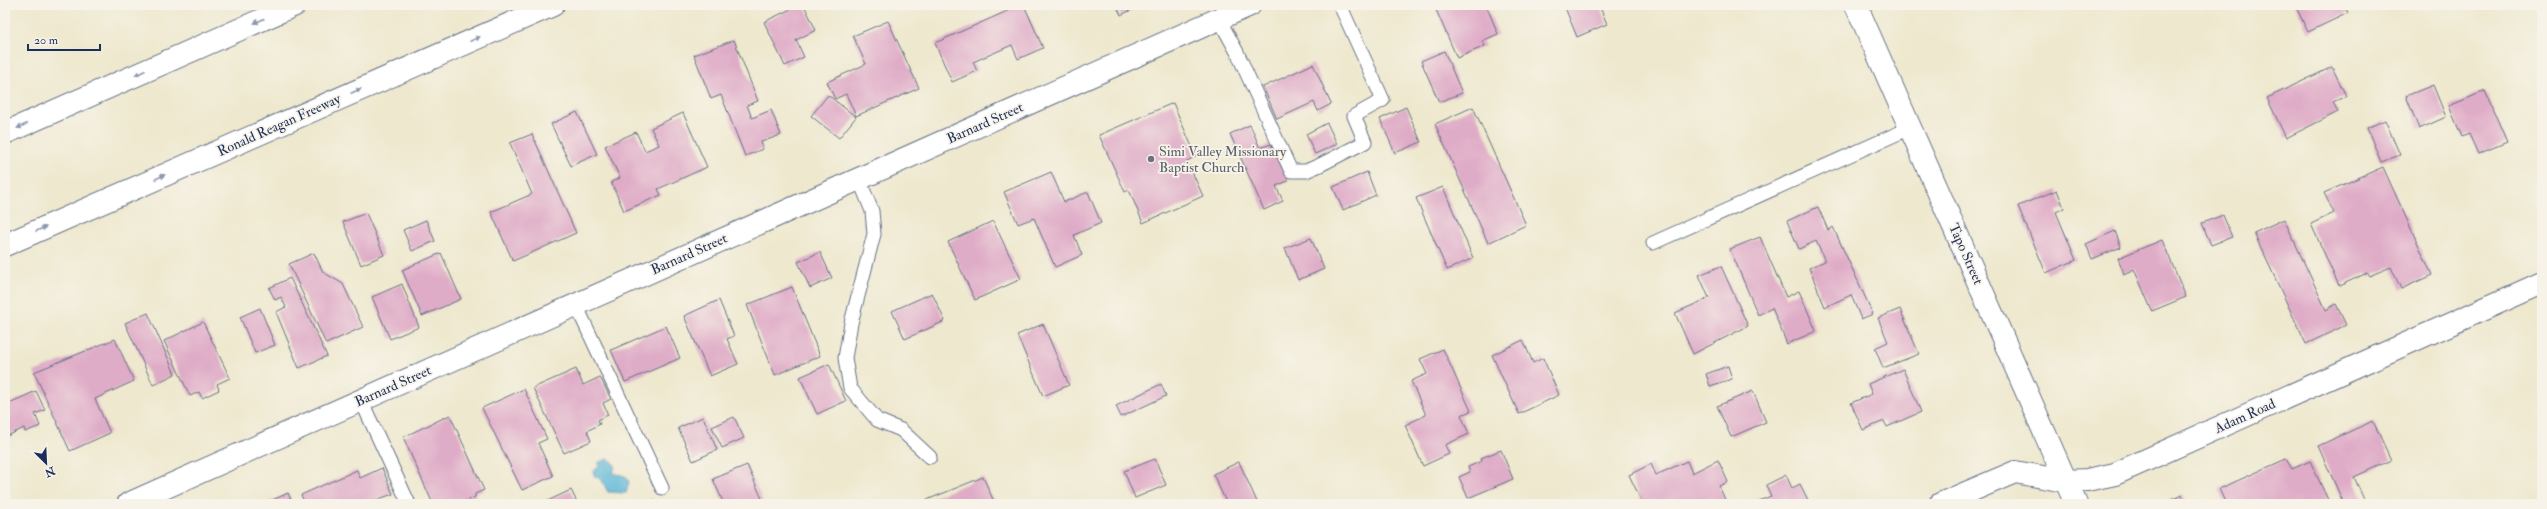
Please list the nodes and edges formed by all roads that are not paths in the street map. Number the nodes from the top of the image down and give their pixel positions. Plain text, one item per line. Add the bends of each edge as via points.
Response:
1 (295, 5) edge
2 (553, 5) edge
3 (1250, 5) edge
4 (1340, 5) edge
5 (1856, 5) edge
6 (1219, 19) junction
7 (1910, 128) junction
8 (5, 133) edge
9 (859, 179) junction
10 (1653, 243) dead end
11 (5, 245) edge
12 (2542, 283) edge
13 (576, 305) junction
14 (361, 400) junction
15 (930, 457) dead end
16 (2065, 481) junction
17 (662, 488) dead end
18 (128, 504) edge
19 (408, 504) edge
20 (1940, 504) edge
21 (2076, 504) edge

1 -> 8 main road
11 -> 2 main road, Ronald Reagan Freeway
3 - 6 main road, Barnard Street
4 - 6 lane via 1383,100 1354,116 1365,142 1306,171 1291,171 1237,52
5 - 7 main road, Tapo Street
6 - 9 main road, Barnard Street
7 - 10 lane
7 - 16 main road, Tapo Street
9 - 13 main road, Barnard Street
9 - 15 lane via 872,212 874,234 851,323 845,358 850,388 877,420 901,430
12 - 16 main road, Adam Road via 2115,474 2087,480
13 - 14 main road, Barnard Street
13 - 17 lane
14 - 18 main road, Barnard Street
14 - 19 lane
16 - 20 main road, Adam Road via 2015,472
16 - 21 main road, Tapo Street

